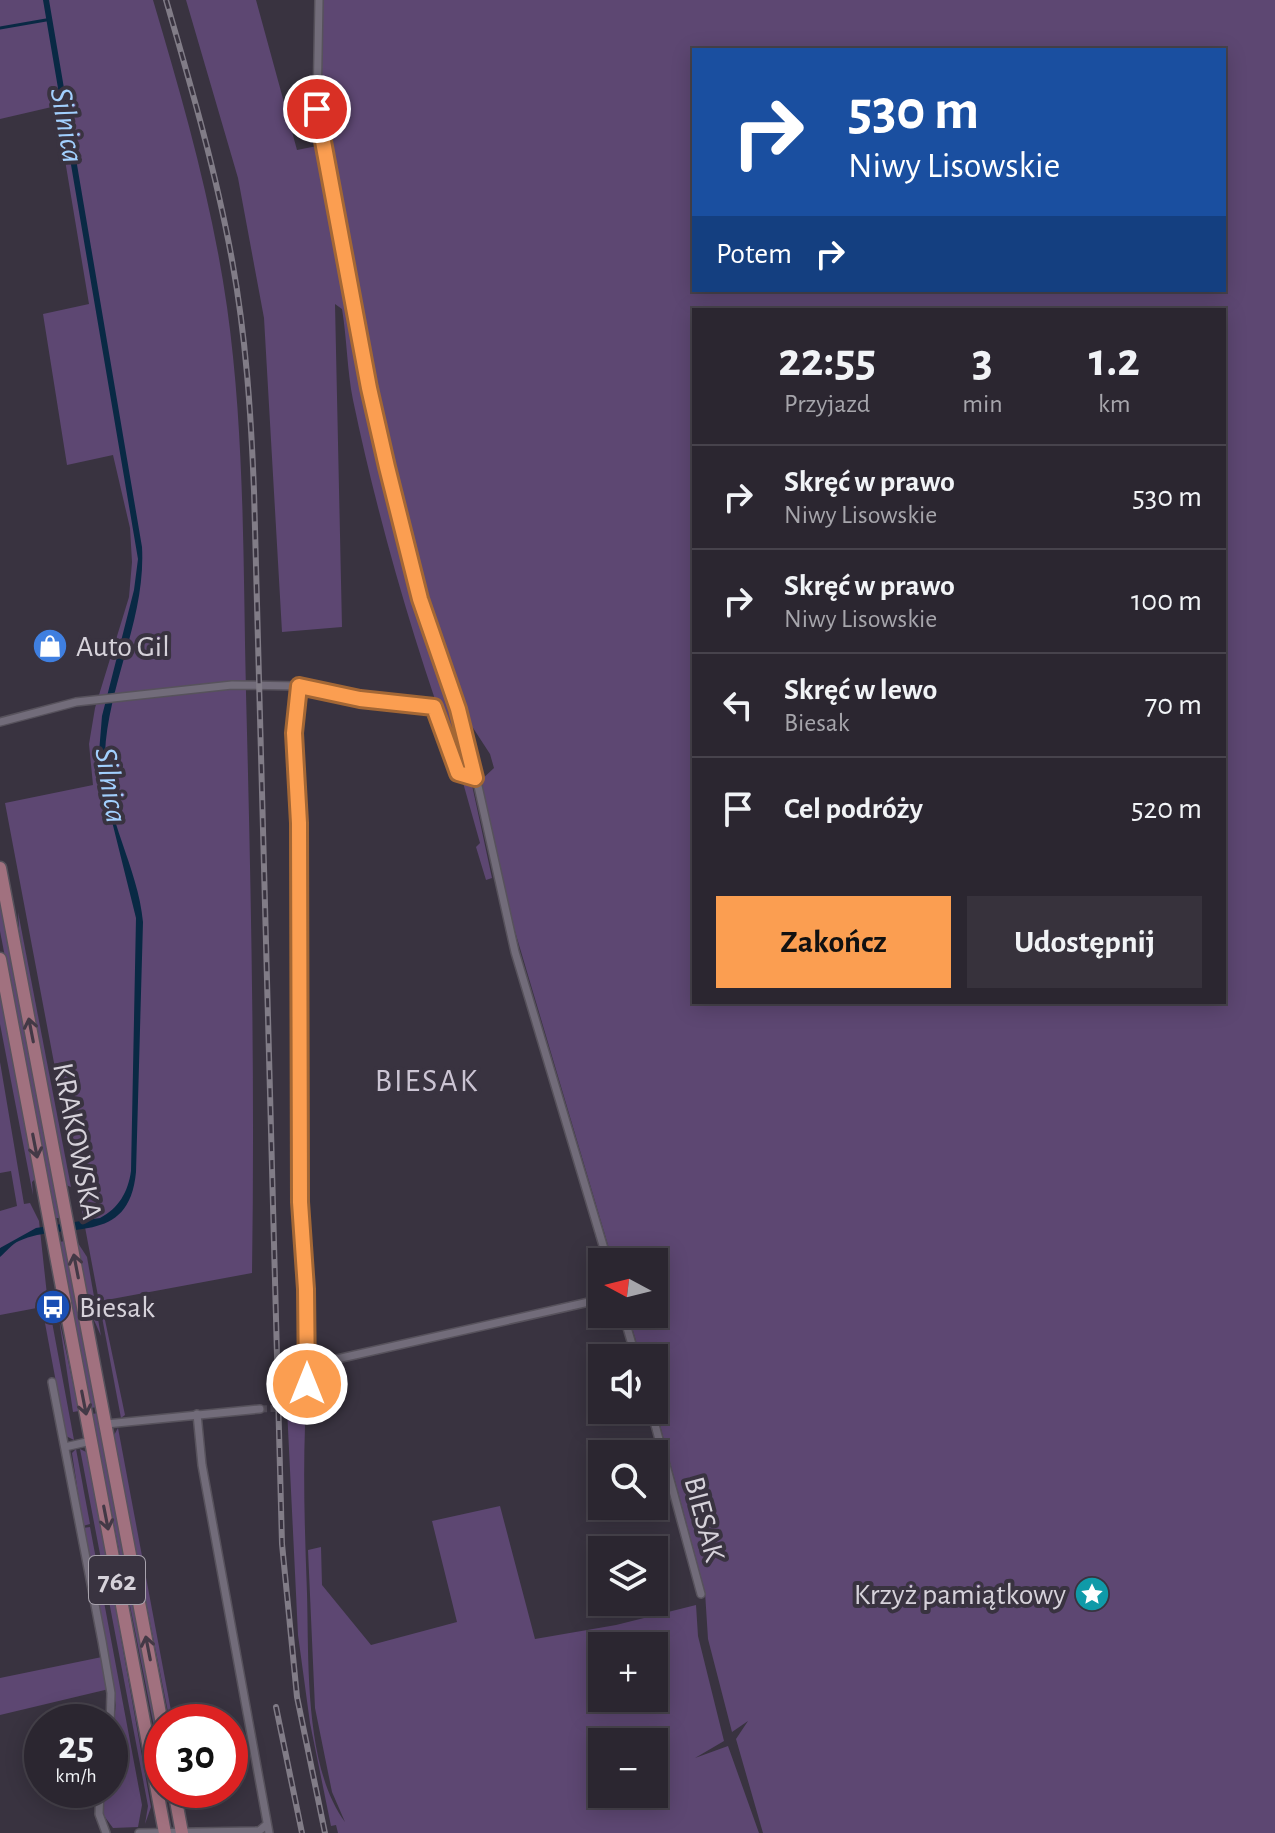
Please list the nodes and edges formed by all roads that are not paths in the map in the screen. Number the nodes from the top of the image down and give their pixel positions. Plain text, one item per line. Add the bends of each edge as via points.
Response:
1 (319, 0) edge
2 (299, 686) junction
3 (0, 722) edge
4 (475, 778) junction
5 (0, 868) edge
6 (0, 959) edge
7 (604, 1248) edge
8 (588, 1302) edge
9 (306, 1366) junction
10 (52, 1382) dead end
11 (287, 1408) dead end
12 (260, 1409) tunnel mouth
13 (197, 1414) junction
14 (106, 1424) junction
15 (655, 1424) edge
16 (91, 1441) junction
17 (65, 1447) junction
18 (701, 1594) dead end
19 (111, 1704) edge
20 (158, 1704) edge
21 (99, 1808) edge
22 (177, 1808) edge
23 (267, 1829) edge
24 (165, 1832) edge
25 (182, 1832) edge
26 (106, 1833) edge
27 (139, 1833) edge

1 - 4 street via 317,109 369,388 420,599 458,709
2 - 3 street via 232,685 116,696
2 - 4 street via 434,707 458,773
2 - 9 street via 294,733
4 - 7 street via 523,981
14 -> 5 main road, KRAKOWSKA / 762
6 -> 16 main road, KRAKOWSKA / 762
8 - 9 street
9 - 11 street via 305,1401
10 - 17 street
12 - 13 street
13 - 14 street
13 - 23 street
20 -> 14 main road, KRAKOWSKA / 762
15 - 18 street, BIESAK
16 - 17 street
16 -> 24 main road, KRAKOWSKA / 762
17 - 19 street
21 - 26 street
22 - 25 main road
23 - 25 street
24 - 25 street
24 - 27 street

